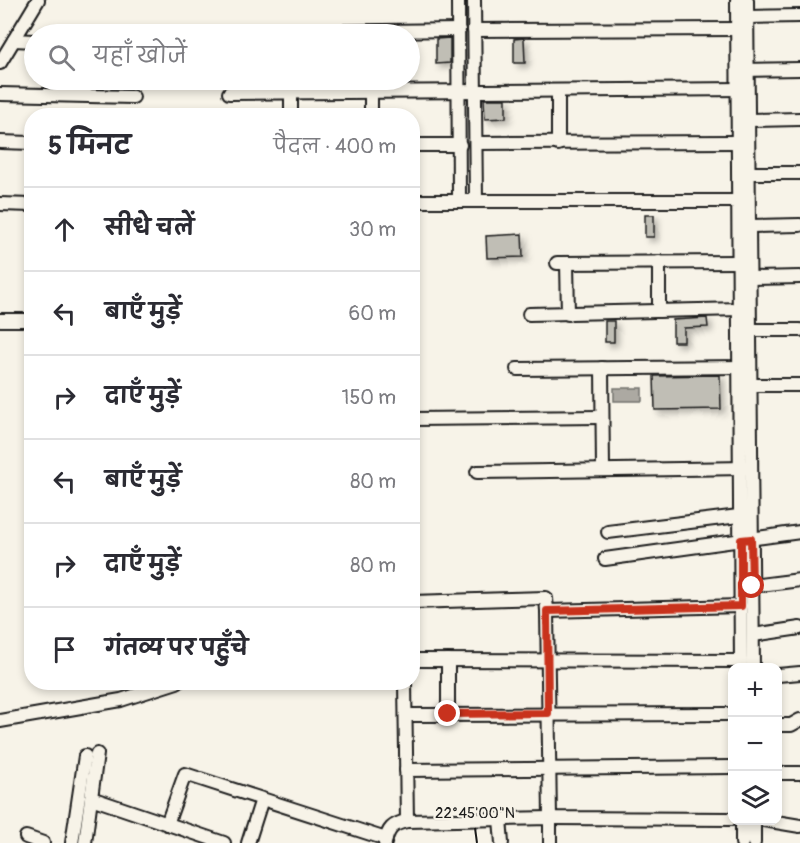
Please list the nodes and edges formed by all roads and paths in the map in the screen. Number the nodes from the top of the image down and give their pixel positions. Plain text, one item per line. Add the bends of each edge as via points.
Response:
1 (38, 0) edge
2 (458, 0) edge
3 (474, 0) edge
4 (737, 0) edge
5 (747, 0) edge
6 (800, 16) edge
7 (748, 17) junction
8 (738, 29) junction
9 (459, 30) junction
10 (474, 30) junction
11 (420, 31) edge
12 (14, 40) junction
13 (24, 40) edge
14 (0, 63) edge
15 (800, 69) edge
16 (743, 70) junction
17 (743, 89) junction
18 (459, 91) junction
19 (474, 91) junction
20 (558, 91) junction
21 (371, 92) junction
22 (229, 93) dead end
23 (291, 93) junction
24 (0, 94) edge
25 (133, 97) dead end
26 (291, 108) edge
27 (371, 108) edge
28 (800, 119) edge
29 (749, 120) junction
30 (0, 142) edge
31 (739, 142) junction
32 (24, 143) edge
33 (476, 143) junction
34 (558, 144) junction
35 (420, 145) edge
36 (460, 145) junction
37 (749, 173) junction
38 (800, 173) edge
39 (459, 200) junction
40 (420, 201) edge
41 (476, 201) junction
42 (745, 201) junction
43 (0, 204) edge
44 (24, 205) edge
45 (800, 225) edge
46 (750, 226) junction
47 (659, 262) junction
48 (740, 262) junction
49 (800, 277) edge
50 (751, 278) junction
51 (741, 309) junction
52 (659, 311) junction
53 (529, 314) dead end
54 (568, 314) junction
55 (0, 320) edge
56 (24, 320) edge
57 (751, 330) junction
58 (800, 330) edge
59 (746, 367) junction
60 (602, 368) junction
61 (517, 369) dead end
62 (800, 385) edge
63 (750, 386) junction
64 (602, 417) junction
65 (420, 419) edge
66 (746, 468) junction
67 (603, 469) junction
68 (477, 472) dead end
69 (745, 515) junction
70 (608, 532) dead end
71 (800, 532) edge
72 (746, 540) junction
73 (605, 559) dead end
74 (800, 580) edge
75 (752, 586) junction
76 (420, 602) edge
77 (741, 606) junction
78 (547, 611) junction
79 (800, 628) edge
80 (753, 635) junction
81 (420, 660) edge
82 (448, 660) junction
83 (548, 660) junction
84 (741, 663) edge
85 (753, 663) edge
86 (728, 664) edge
87 (800, 673) edge
88 (782, 675) edge
89 (152, 690) edge
90 (405, 690) edge
91 (548, 713) junction
92 (448, 714) junction
93 (728, 714) edge
94 (406, 715) junction
95 (800, 720) edge
96 (0, 721) edge
97 (782, 725) edge
98 (728, 766) edge
99 (549, 767) junction
100 (406, 770) junction
101 (782, 773) edge
102 (800, 773) edge
103 (91, 798) junction
104 (262, 799) junction
105 (550, 818) junction
106 (500, 819) junction
107 (728, 819) edge
108 (407, 820) junction
109 (782, 823) edge
110 (167, 824) junction
111 (742, 825) edge
112 (754, 825) edge
113 (800, 826) edge
114 (26, 837) dead end
115 (385, 841) edge
116 (43, 843) edge
117 (72, 843) edge
118 (85, 843) edge
119 (224, 843) edge
120 (248, 843) edge
121 (502, 843) edge
122 (550, 843) edge
123 (742, 843) edge
124 (754, 843) edge

1 - 12 street
2 - 9 street
3 - 10 street
4 - 8 street
5 - 7 street
6 - 7 street
7 - 16 street
8 - 10 street
8 - 16 street
9 - 11 street
9 - 18 street
10 - 19 street
12 - 13 street
12 - 14 street
15 - 16 street
16 - 17 street
17 - 20 street
17 - 29 street
17 - 31 street
18 - 19 street
18 - 21 street
18 - 36 street
19 - 20 street
19 - 33 street
20 - 34 street
21 - 23 street
21 - 27 street
22 - 23 street
23 - 26 street
24 - 25 street
28 - 29 street
29 - 37 street
30 - 32 street
31 - 34 street
31 - 42 street
33 - 34 street
33 - 41 street
35 - 36 street
36 - 39 street
37 - 38 street
37 - 42 street
39 - 40 street
39 - 41 street
41 - 42 street
42 - 46 street
42 - 48 street
43 - 44 street
45 - 46 street
46 - 50 street
47 - 48 street
47 - 52 street
47 - 54 street via 562,263
48 - 51 street
49 - 50 street
50 - 57 street
51 - 52 street
51 - 59 street
52 - 54 street
53 - 54 street
55 - 56 street
57 - 58 street
57 - 59 street
59 - 60 street
59 - 63 street
59 - 66 street
60 - 61 street
60 - 64 street
62 - 63 street
63 - 66 street
64 - 65 street
64 - 67 street
66 - 67 street
66 - 69 street
67 - 68 street
69 - 70 street
69 - 72 street
71 - 72 street
72 - 73 street
72 - 75 street
72 - 77 street
74 - 75 street
75 - 80 street
76 - 78 street via 546,598
77 - 78 street
77 - 84 street
78 - 83 street
79 - 80 street
80 - 85 street
81 - 82 street
82 - 83 street
82 - 92 street
83 - 86 street
83 - 91 street
87 - 88 street
89 - 96 street via 121,700
90 - 94 street
91 - 92 street
91 - 93 street
91 - 99 street
92 - 94 street
94 - 100 street
95 - 97 street
98 - 99 street
99 - 100 street
99 - 105 street
100 - 108 street
101 - 102 street
103 - 110 street
103 - 117 street via 91,755
103 - 118 street
104 - 110 street via 185,774
104 - 115 street
104 - 120 street
105 - 106 street
105 - 107 street
105 - 122 street
106 - 108 street
106 - 121 street
108 - 115 street via 388,830
109 - 113 street
110 - 119 street
111 - 123 street
112 - 124 street
114 - 116 street

